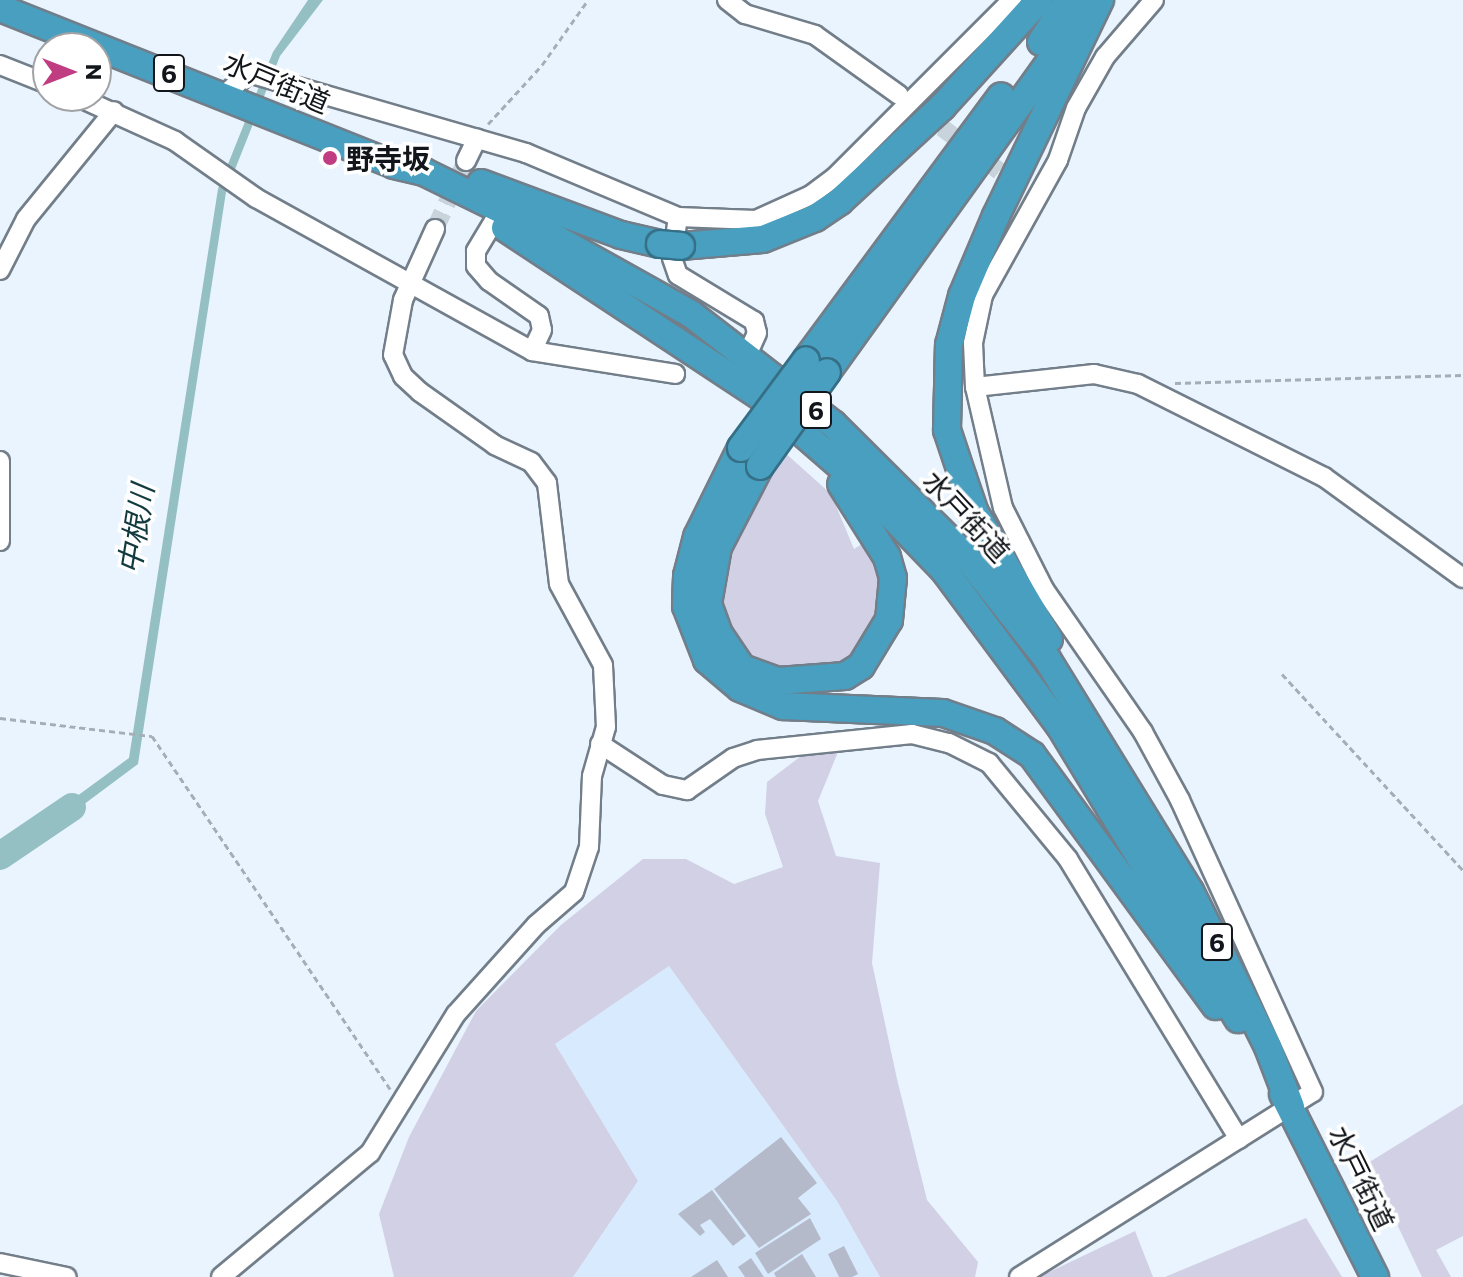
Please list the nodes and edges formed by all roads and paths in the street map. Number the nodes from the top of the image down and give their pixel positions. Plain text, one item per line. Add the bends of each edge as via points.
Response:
1 (588, 0) edge
2 (727, 0) edge
3 (1012, 0) edge
4 (1039, 0) edge
5 (1068, 0) edge
6 (1098, 0) edge
7 (1154, 0) edge
8 (0, 8) edge
9 (0, 65) edge
10 (32, 78) edge
11 (225, 94) junction
12 (899, 95) tunnel mouth
13 (114, 111) joint
14 (477, 138) junction
15 (337, 142) junction
16 (466, 161) tunnel mouth
17 (394, 165) junction
18 (678, 217) junction
19 (494, 221) junction
20 (435, 229) tunnel mouth
21 (0, 270) edge
22 (411, 281) junction
23 (532, 351) junction
24 (747, 355) junction
25 (713, 363) junction
26 (816, 366) junction
27 (675, 374) dead end
28 (1463, 375) edge
29 (1138, 384) junction
30 (975, 387) junction
31 (750, 457) junction
32 (0, 461) edge
33 (0, 541) edge
34 (1463, 578) edge
35 (1282, 674) dead end
36 (0, 718) edge
37 (600, 744) junction
38 (1129, 786) junction
39 (1463, 870) edge
40 (1252, 1043) junction
41 (402, 1106) junction
42 (1291, 1107) junction
43 (1239, 1139) junction
44 (0, 1263) edge
45 (67, 1277) edge
46 (221, 1277) edge
47 (1019, 1277) edge
48 (1375, 1277) edge

1 - 14 path via 542,65
2 - 12 street via 745,14 815,35
3 - 18 street via 811,195 756,220
4 - 15 highway via 942,107 840,201 815,218 763,239 671,245 546,209 388,147
5 - 26 highway
6 - 26 highway
6 - 38 highway via 962,296 949,345 947,430 975,513 1094,715
7 - 30 street via 1105,57 978,308
8 - 11 highway, 水戸街道 / 6
9 - 10 street
11 - 14 street via 249,73
11 - 15 highway, 水戸街道 / 6
13 - 21 street via 26,219
13 - 22 street via 175,141 256,198
14 - 16 street
14 - 18 street
15 - 17 highway, 水戸街道 / 6
17 - 19 highway, 水戸街道 / 6
17 - 24 highway, 水戸街道 / 6 via 424,172 532,225 691,314
18 - 24 street via 672,258 678,275 754,321 757,333
19 - 23 street via 476,251 476,266 539,316 542,330
19 - 25 highway, 水戸街道 / 6
20 - 22 street
22 - 23 street
22 - 37 street via 394,345 397,367 432,401 541,470 547,483 559,584 603,665 606,711
23 - 27 street
24 - 38 highway, 水戸街道 / 6 via 833,424 964,554 1047,659
25 - 31 highway via 839,481 887,557 893,578 889,620 871,654 845,676 809,683 760,677 742,668 719,634 708,604 711,574
25 - 40 highway, 水戸街道 / 6 via 760,396 860,483 984,617 1068,738
26 - 31 highway, bridge
28 - 29 path
29 - 30 street via 1094,374
29 - 34 street via 1324,477
30 - 42 street via 1003,508 1044,589 1143,732 1237,915 1267,999 1313,1092
31 - 40 highway via 697,537 687,576 686,606 707,660 740,688 783,706 943,713 995,731 1032,755 1079,814 1155,929
32 - 33 street
35 - 39 path
36 - 41 path via 152,736
37 - 41 street via 592,776 589,847 574,892 536,925 456,1014
37 - 43 street via 663,785 687,790 733,758 757,750 912,734 949,743 989,763 1011,783 1068,859
38 - 42 highway, 水戸街道 / 6 via 1231,969
40 - 42 highway, 水戸街道 / 6
41 - 46 street via 370,1153
42 - 43 street
42 - 48 highway, 水戸街道 / 6
43 - 47 street
44 - 45 street

